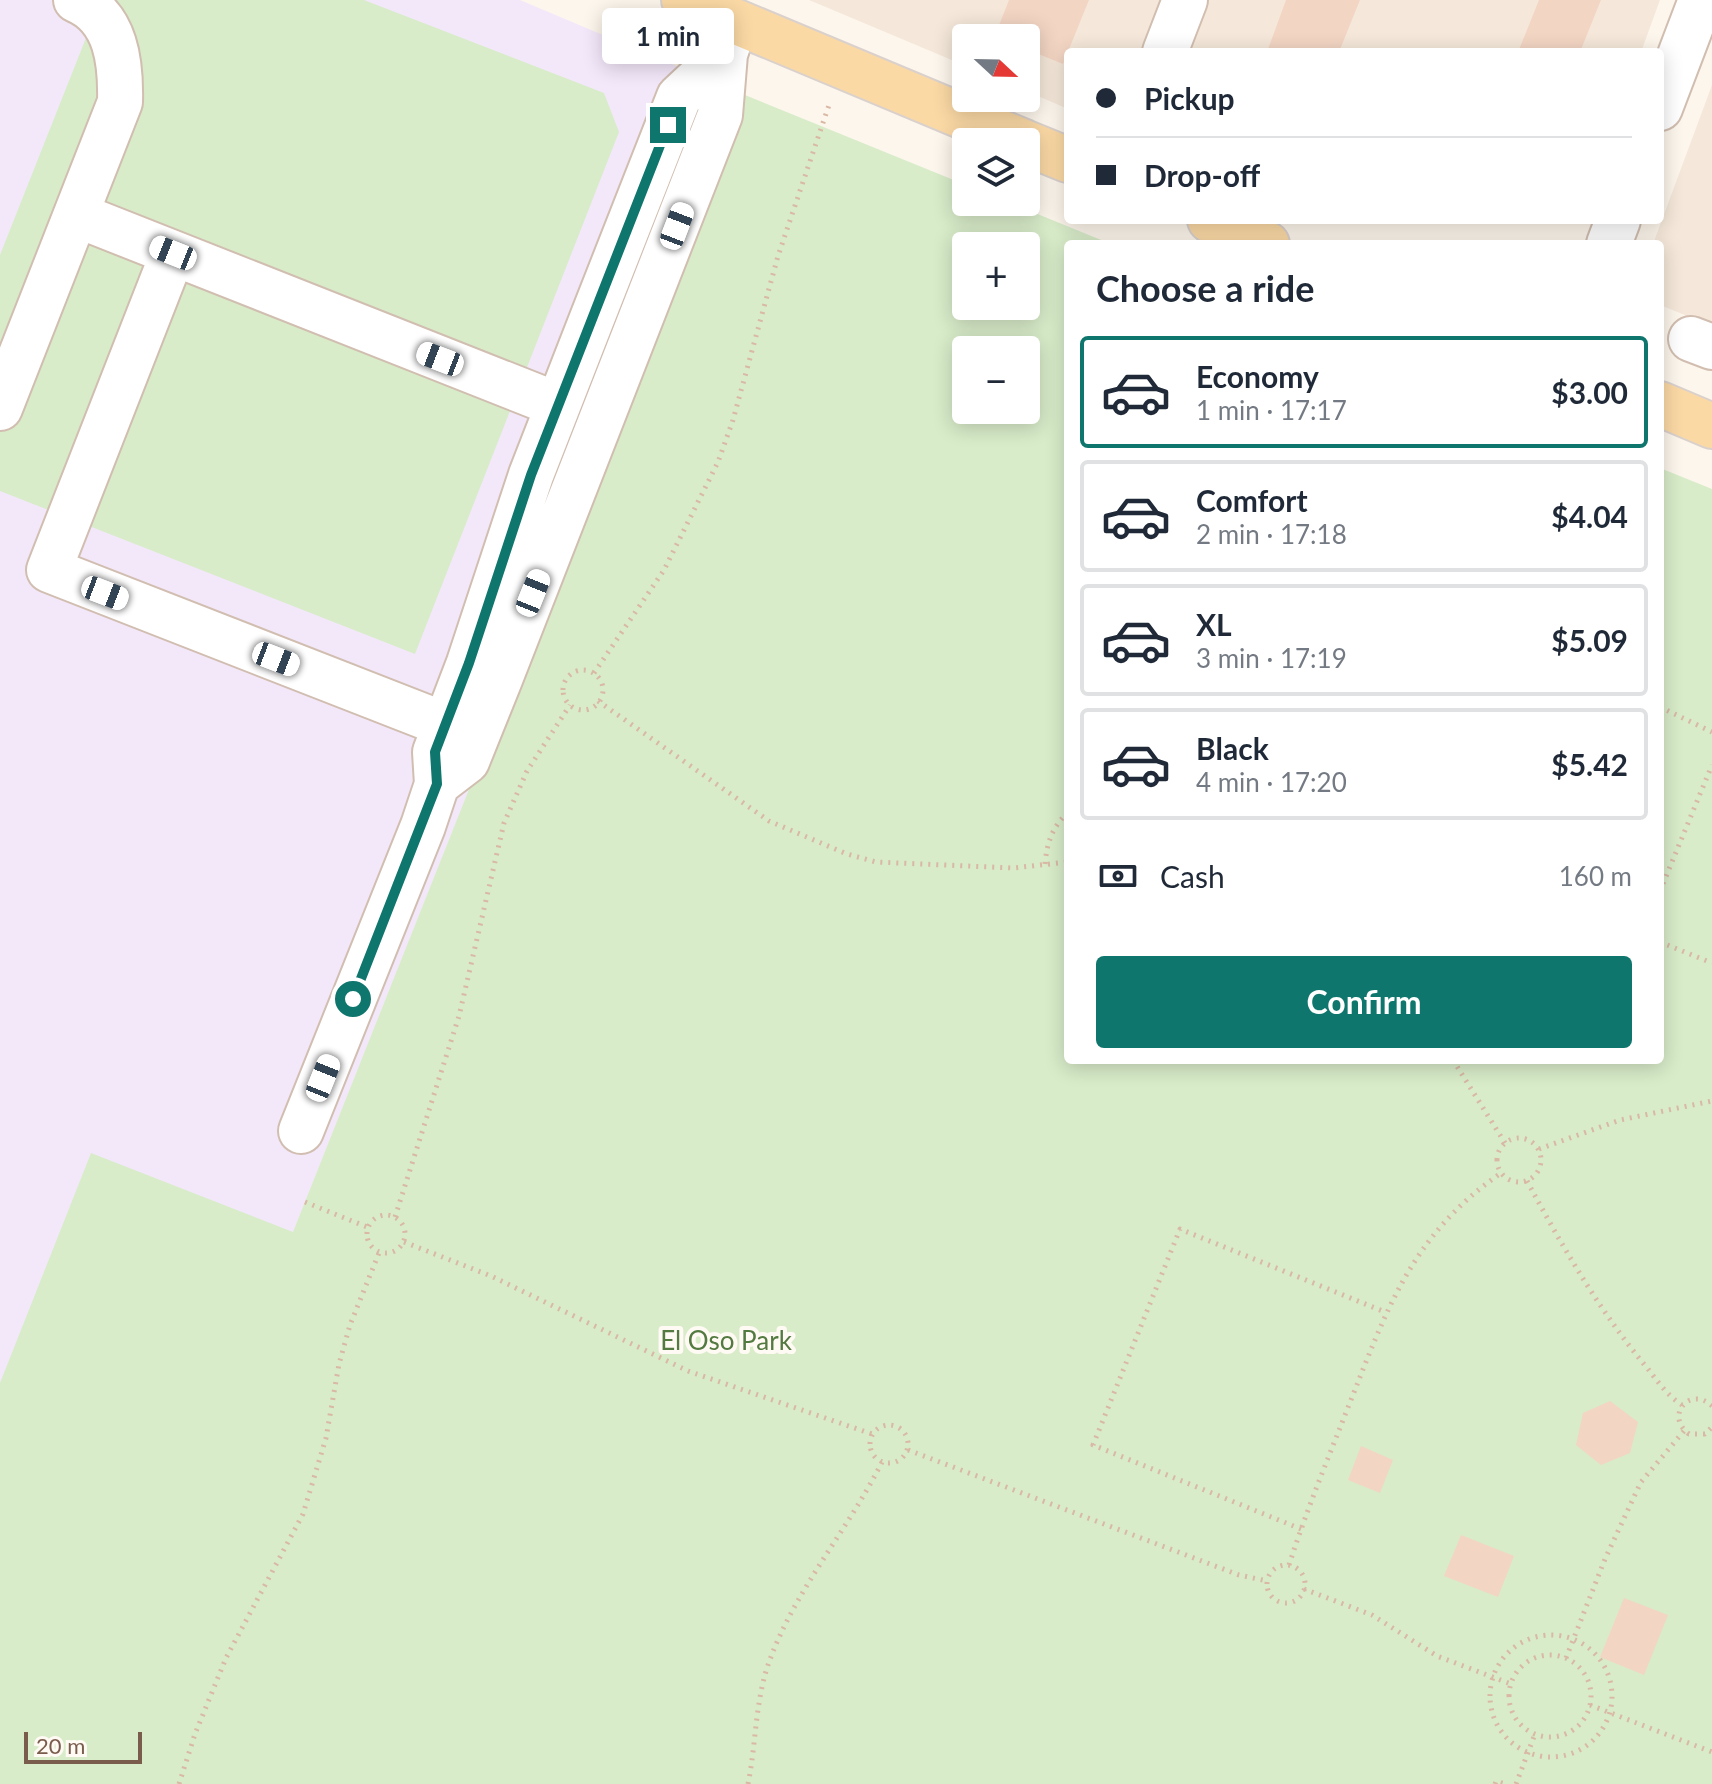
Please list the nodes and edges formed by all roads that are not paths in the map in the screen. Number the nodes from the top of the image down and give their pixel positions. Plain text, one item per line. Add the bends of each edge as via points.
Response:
1 (76, 0) edge
2 (684, 0) edge
3 (1185, 0) edge
4 (1701, 0) edge
5 (731, 38) junction
6 (1167, 48) edge
7 (1664, 97) edge
8 (985, 128) edge
9 (1040, 148) edge
10 (1064, 158) edge
11 (77, 215) junction
12 (1220, 224) edge
13 (1258, 240) edge
14 (173, 253) junction
15 (558, 405) junction
16 (1664, 406) edge
17 (0, 408) edge
18 (1712, 426) edge
19 (446, 725) junction
20 (437, 784) junction
21 (301, 1131) dead end

1 - 11 street via 90,6 110,31 121,67 120,102
2 - 5 main road
3 - 6 street
4 - 7 street
5 - 8 main road
5 - 15 street via 679,97
5 - 20 street via 720,115 500,679 467,761
9 - 10 main road
11 - 14 street
11 - 17 street
12 - 13 main road
14 - 15 street
14 - 19 street via 49,570
15 - 19 street
16 - 18 main road
19 - 20 street via 435,752
20 - 21 street

